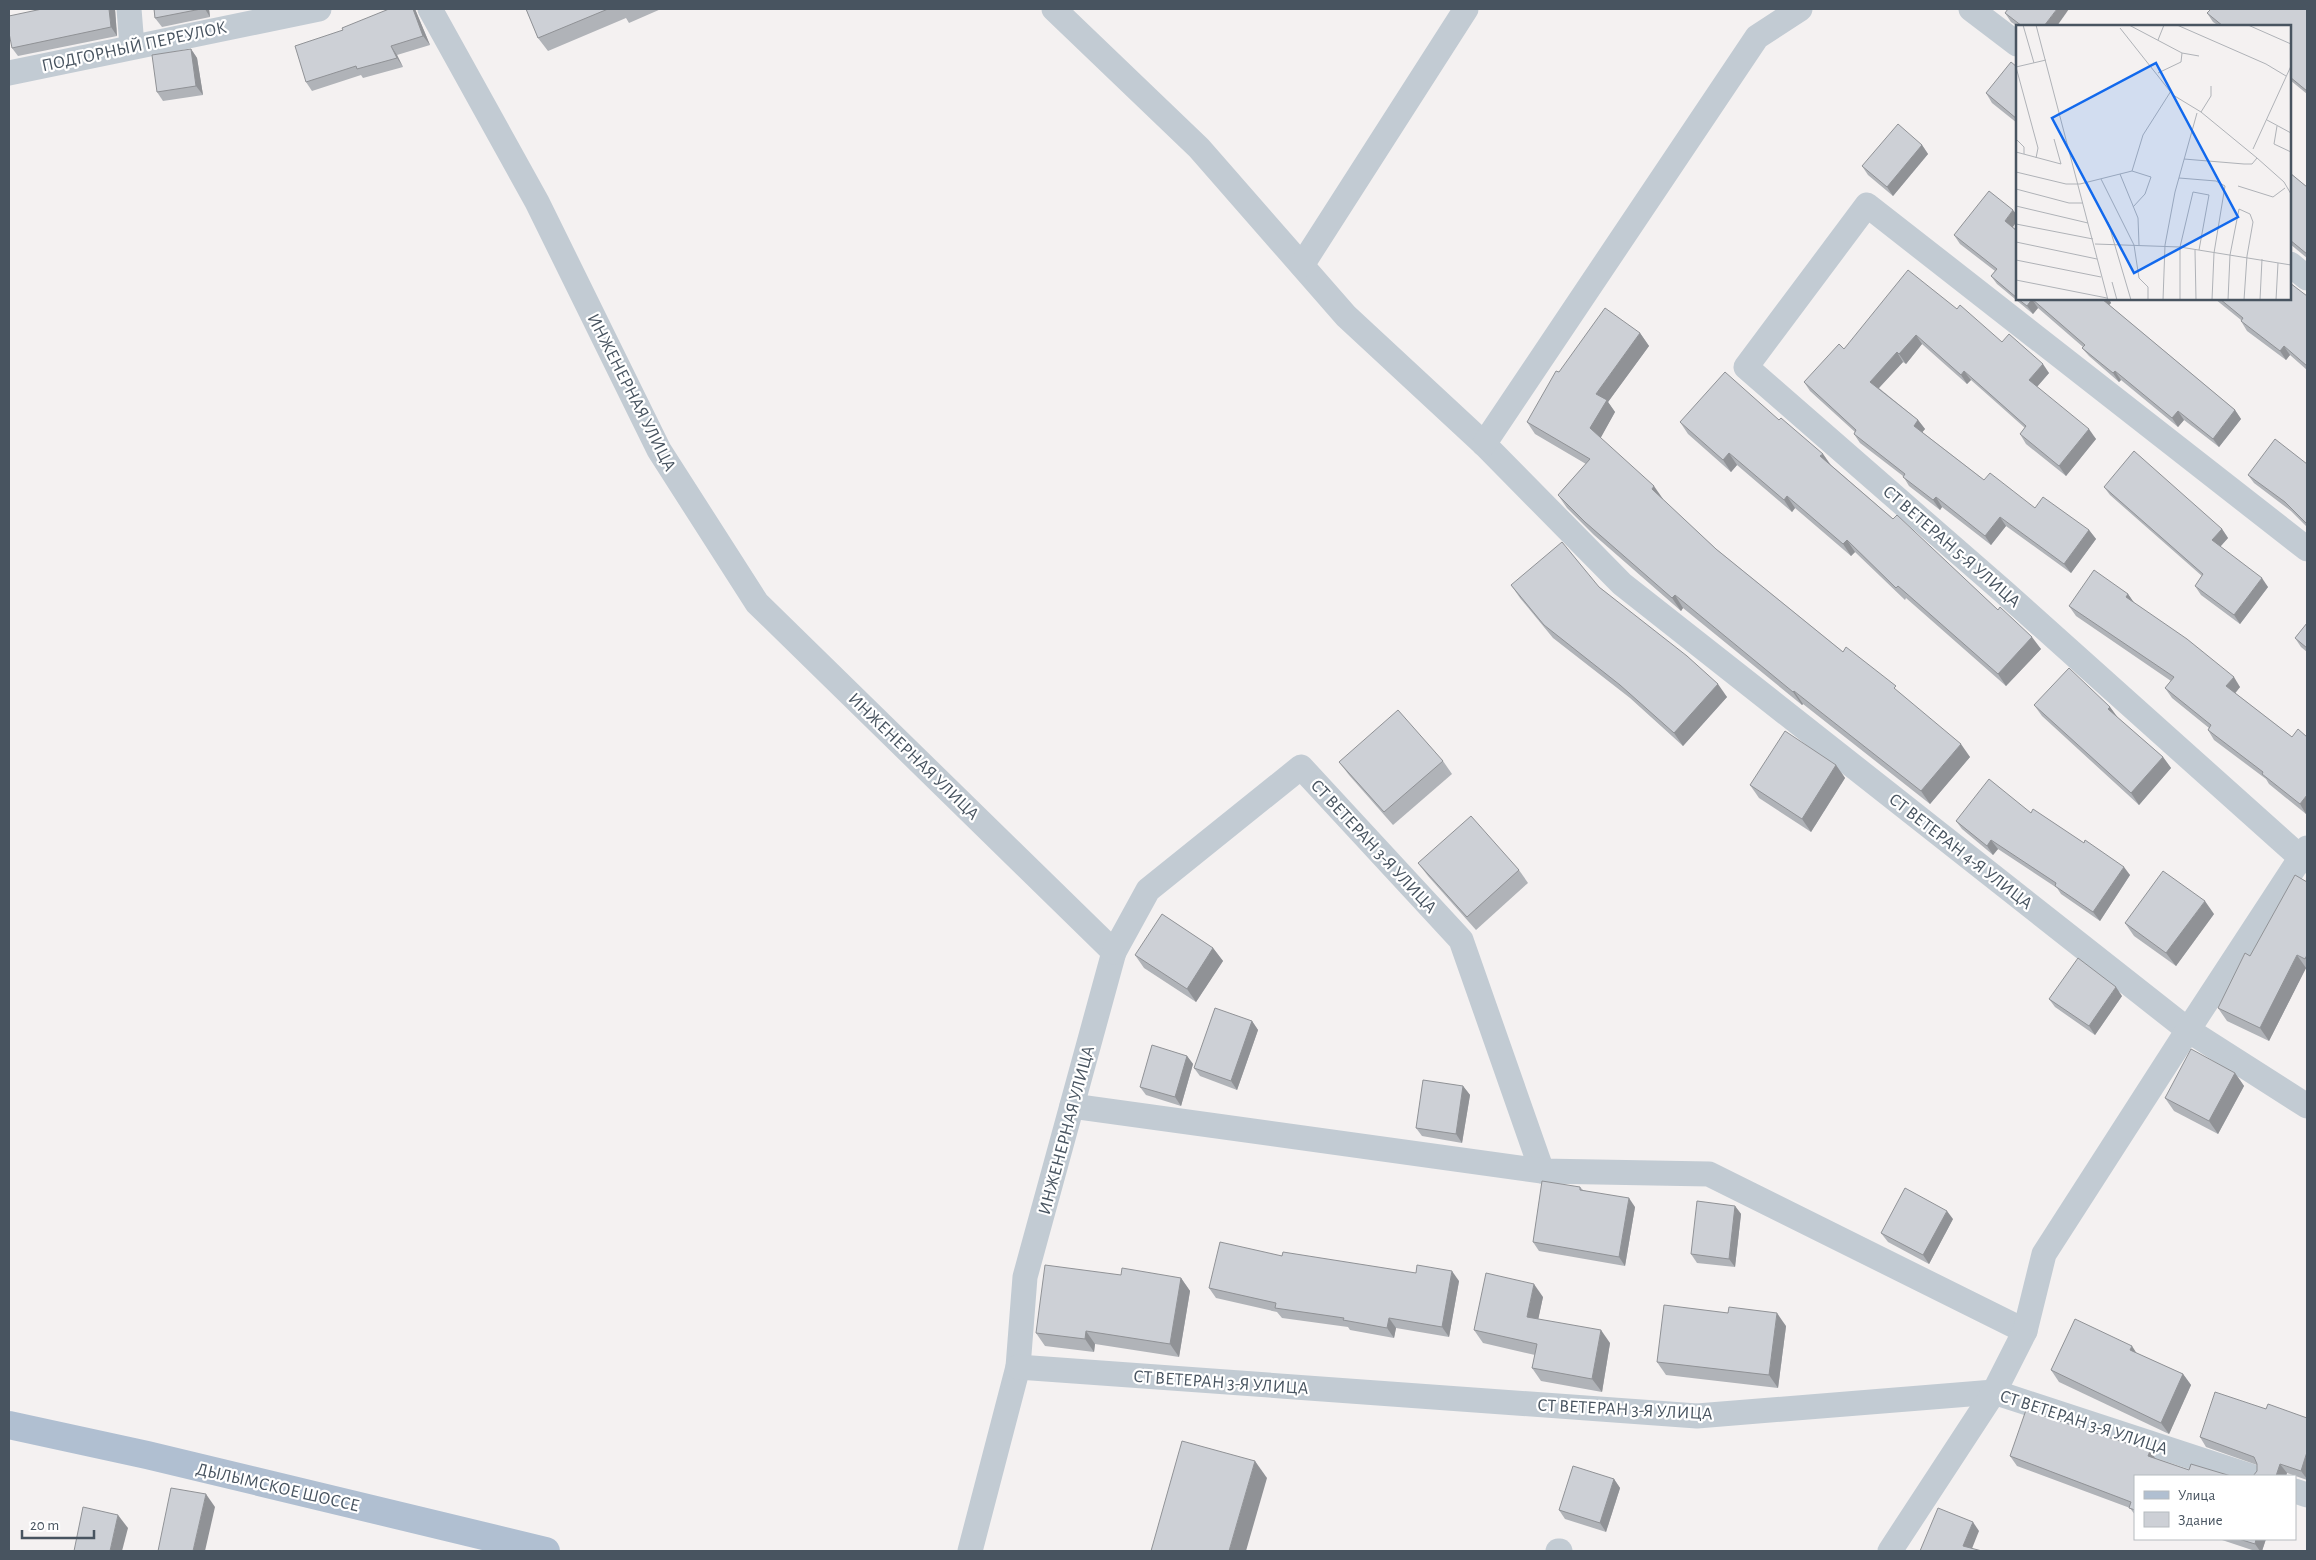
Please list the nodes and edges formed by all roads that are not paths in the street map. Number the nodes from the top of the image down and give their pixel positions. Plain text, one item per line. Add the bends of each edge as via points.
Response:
1 (129, 9) edge
2 (319, 9) edge
3 (430, 9) edge
4 (1054, 9) edge
5 (1466, 9) edge
6 (1800, 9) edge
7 (1971, 9) edge
8 (2016, 43) edge
9 (132, 46) junction
10 (9, 72) edge
11 (1302, 265) junction
12 (2291, 265) edge
13 (2307, 278) edge
14 (1484, 444) junction
15 (2307, 549) edge
16 (2305, 856) edge
17 (1114, 952) junction
18 (2188, 1030) junction
19 (1072, 1106) junction
20 (2307, 1106) edge
21 (1542, 1171) junction
22 (2025, 1331) junction
23 (1018, 1367) junction
24 (1994, 1392) junction
25 (9, 1425) edge
26 (2247, 1475) edge
27 (546, 1551) edge
28 (970, 1551) edge
29 (1890, 1551) edge

1 - 9 street
2 - 9 street, ПОДГОРНЫЙ ПЕРЕУЛОК
3 - 17 street, ИНЖЕНЕРНАЯ УЛИЦА via 537,202 659,450 757,603
4 - 11 street, СТ ВЕТЕРАН 4-Я УЛИЦА via 1199,148
5 - 11 street
6 - 14 street via 1757,37
7 - 8 street
9 - 10 street, ПОДГОРНЫЙ ПЕРЕУЛОК
11 - 14 street, СТ ВЕТЕРАН 4-Я УЛИЦА via 1346,316
12 - 13 street
14 - 18 street, СТ ВЕТЕРАН 4-Я УЛИЦА via 1622,584
15 - 16 street, СТ ВЕТЕРАН 5-Я УЛИЦА via 1867,205 1746,367
16 - 18 street
17 - 19 street, ИНЖЕНЕРНАЯ УЛИЦА
17 - 21 street, СТ ВЕТЕРАН 3-Я УЛИЦА via 1148,890 1301,767 1461,940
18 - 20 street, СТ ВЕТЕРАН 4-Я УЛИЦА
18 - 22 street via 2044,1254
19 - 21 street
19 - 23 street, ИНЖЕНЕРНАЯ УЛИЦА via 1025,1277
21 - 22 street via 1709,1174
22 - 24 street
23 - 24 street, СТ ВЕТЕРАН 3-Я УЛИЦА via 1697,1416
23 - 28 street, ИНЖЕНЕРНАЯ УЛИЦА
24 - 26 street, СТ ВЕТЕРАН 3-Я УЛИЦА
24 - 29 street
25 - 27 main road, ДЫЛЫМСКОЕ ШОССЕ

